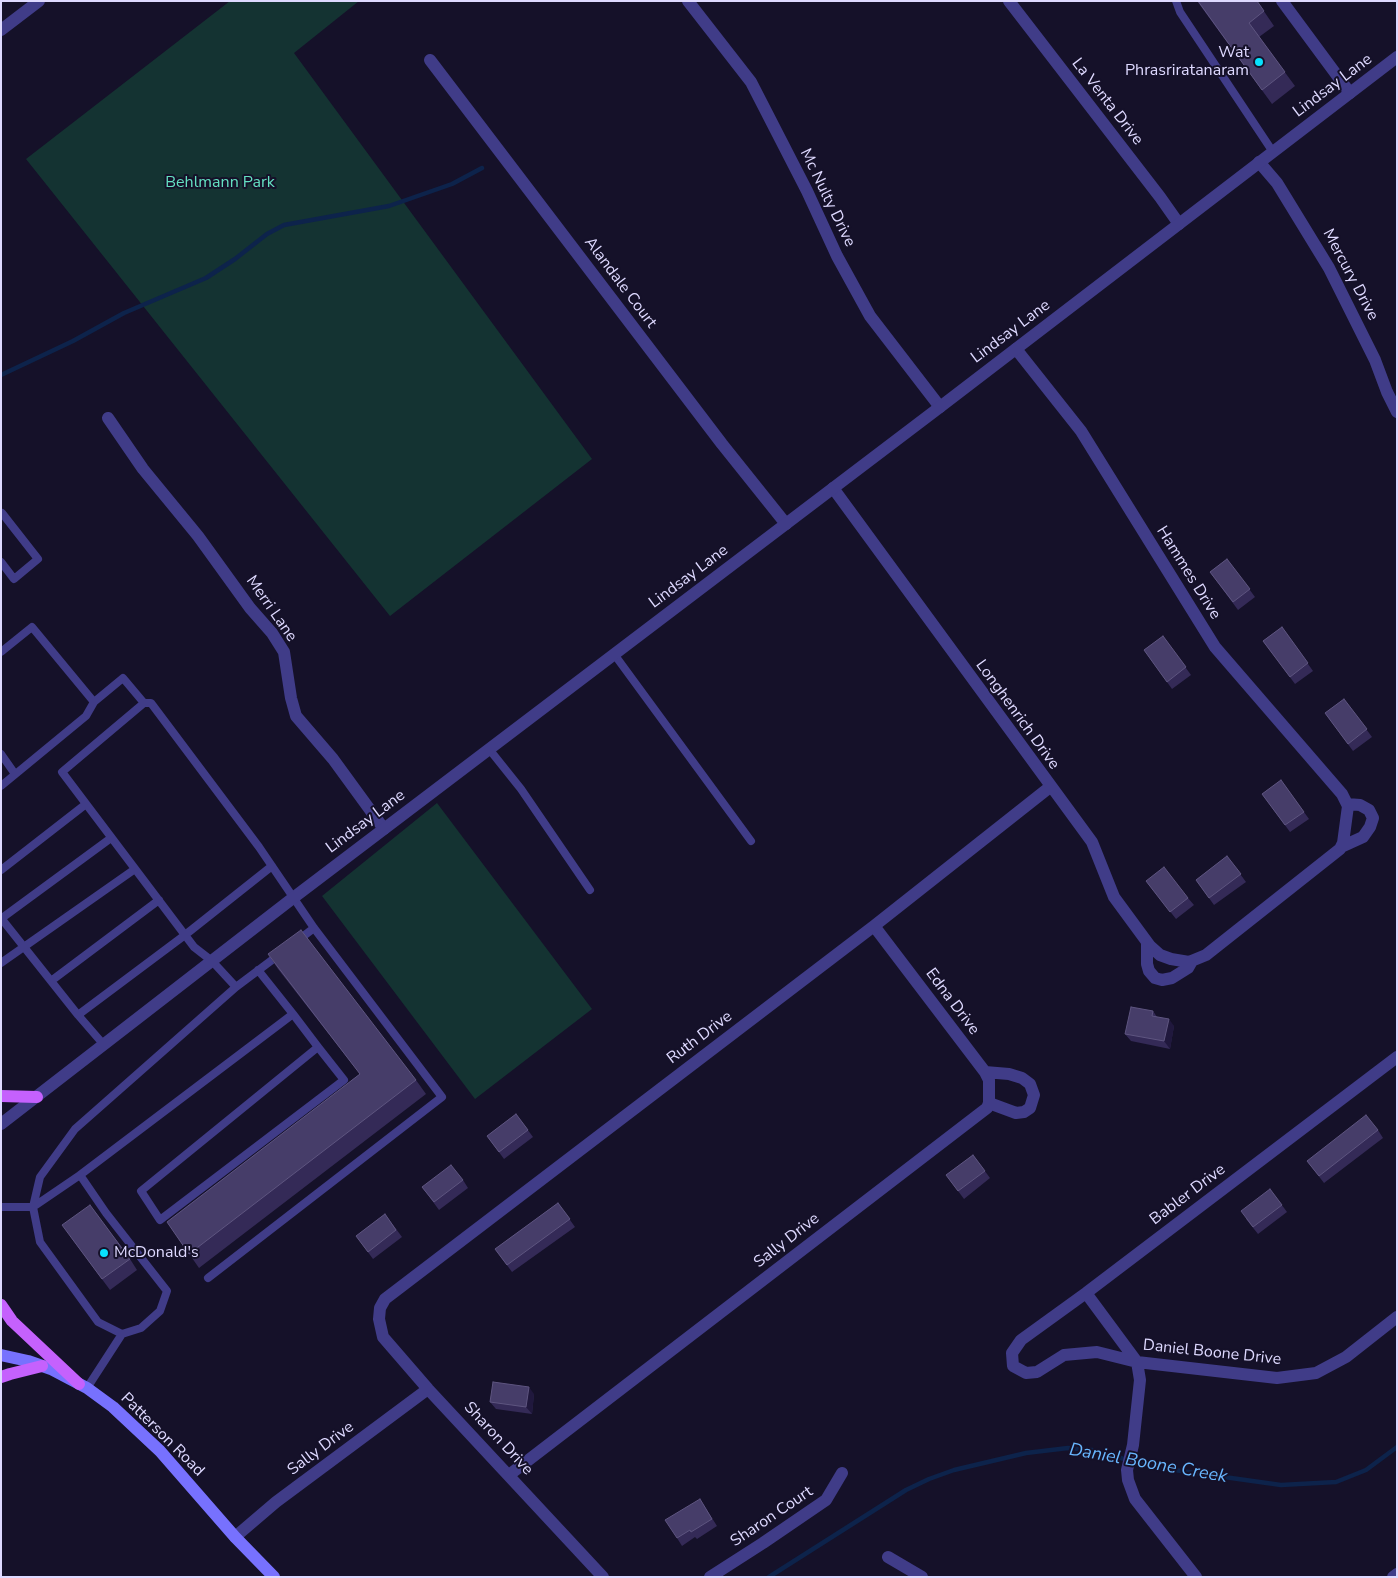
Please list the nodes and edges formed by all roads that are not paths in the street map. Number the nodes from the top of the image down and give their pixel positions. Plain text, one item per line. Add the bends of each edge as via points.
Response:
1 (39, 1) edge
2 (688, 1) edge
3 (1009, 1) edge
4 (1176, 1) edge
5 (1282, 1) edge
6 (1, 30) edge
7 (1397, 57) edge
8 (430, 60) dead end
9 (1350, 93) junction
10 (1273, 152) junction
11 (1259, 162) junction
12 (1179, 224) junction
13 (1016, 348) junction
14 (940, 407) junction
15 (1397, 412) edge
16 (108, 418) dead end
17 (833, 488) junction
18 (1, 514) edge
19 (786, 524) junction
20 (1, 562) edge
21 (1, 652) edge
22 (614, 654) junction
23 (94, 702) junction
24 (144, 704) junction
25 (489, 749) junction
26 (1, 754) edge
27 (16, 774) junction
28 (1, 786) edge
29 (1050, 787) junction
30 (86, 804) junction
31 (1347, 804) junction
32 (384, 829) junction
33 (111, 838) junction
34 (751, 841) dead end
35 (1341, 847) junction
36 (272, 866) junction
37 (135, 869) junction
38 (1, 870) edge
39 (590, 890) dead end
40 (294, 898) junction
41 (159, 900) junction
42 (2, 918) edge
43 (874, 926) junction
44 (314, 928) junction
45 (185, 935) junction
46 (1147, 943) junction
47 (24, 947) junction
48 (1192, 960) junction
49 (212, 961) junction
50 (1, 963) edge
51 (258, 970) junction
52 (51, 981) junction
53 (236, 987) junction
54 (293, 1014) junction
55 (78, 1015) junction
56 (104, 1045) junction
57 (318, 1047) junction
58 (1397, 1057) edge
59 (985, 1072) junction
60 (1, 1096) edge
61 (37, 1097) junction
62 (989, 1103) junction
63 (1, 1124) edge
64 (80, 1175) junction
65 (1, 1207) edge
66 (33, 1207) junction
67 (208, 1278) dead end
68 (1086, 1293) junction
69 (1, 1305) edge
70 (1397, 1317) edge
71 (379, 1319) joint
72 (122, 1334) junction
73 (1, 1355) edge
74 (1137, 1362) junction
75 (42, 1366) junction
76 (1013, 1366) joint
77 (1, 1377) edge
78 (83, 1386) junction
79 (428, 1389) junction
80 (842, 1473) dead end
81 (509, 1475) junction
82 (235, 1537) junction
83 (888, 1557) dead end
84 (1397, 1574) edge
85 (274, 1577) edge
86 (603, 1577) edge
87 (710, 1577) edge
88 (922, 1577) edge
89 (1196, 1577) edge
90 (1393, 1577) edge

1 - 6 street
2 - 14 street, Mc Nulty Drive via 750,82 870,316
3 - 12 street, La Venta Drive
4 - 10 lane via 1180,12
5 - 9 street
7 - 9 street, Lindsay Lane
8 - 19 street, Alandale Court via 716,437
9 - 10 street, Lindsay Lane
10 - 11 street, Lindsay Lane
11 - 12 street, Lindsay Lane
11 - 15 street, Mercury Drive via 1277,183 1329,268
12 - 13 street, Lindsay Lane
13 - 14 street, Lindsay Lane
13 - 31 street, Hammes Drive via 1081,431 1215,647 1342,794
14 - 17 street, Lindsay Lane
16 - 32 street, Merri Lane via 143,469 272,633 284,652 296,716 333,759
17 - 19 street, Lindsay Lane
17 - 29 street, Longhenrich Drive
18 - 20 lane via 38,559 14,578
19 - 22 street, Lindsay Lane
21 - 23 lane via 32,627
22 - 25 street, Lindsay Lane
22 - 34 lane
23 - 24 lane via 123,678
23 - 27 lane via 86,716
24 - 30 lane via 62,772
24 - 36 lane via 151,703
25 - 32 street, Lindsay Lane
25 - 39 lane via 521,789
26 - 27 lane
27 - 28 lane
29 - 43 street, Ruth Drive
29 - 46 street, Longhenrich Drive via 1092,842 1114,897
30 - 33 lane
30 - 38 lane
31 - 35 street
31 - 35 street via 1360,805 1369,810 1373,818 1363,838
32 - 40 street, Lindsay Lane
33 - 37 lane
33 - 42 lane
35 - 48 street via 1206,955
36 - 40 lane
36 - 45 lane
37 - 41 lane
37 - 47 lane
40 - 44 lane
40 - 49 street, Lindsay Lane
41 - 45 lane
41 - 52 lane
42 - 47 lane
43 - 59 street, Edna Drive
43 - 71 street, Ruth Drive via 385,1299
44 - 51 lane
44 - 67 lane via 442,1097
45 - 49 lane
45 - 55 lane
46 - 48 street, Longhenrich Drive via 1160,955
46 - 48 street via 1147,964 1155,978 1172,978 1188,968
47 - 50 lane
47 - 52 lane
49 - 53 lane
49 - 56 street, Lindsay Lane
51 - 53 lane
51 - 54 lane
52 - 55 lane
53 - 66 lane via 75,1129 40,1177
54 - 57 lane
54 - 64 lane
55 - 56 lane
56 - 61 street, Lindsay Lane
57 - 57 lane via 344,1080 160,1220 141,1191
58 - 68 street, Babler Drive
59 - 62 street, Edna Drive via 989,1080
59 - 62 street via 1022,1078 1030,1084 1034,1095 1030,1108 1024,1112 1016,1113
60 - 61 main road
61 - 63 street, Lindsay Lane
62 - 81 street, Sally Drive via 987,1108
64 - 66 lane
64 - 72 lane via 166,1292 160,1311 141,1328
65 - 66 lane
66 - 72 lane via 40,1242 98,1322
68 - 74 street
68 - 76 street, Babler Drive via 1021,1340 1012,1353
69 - 78 main road via 12,1321
70 - 74 street, Daniel Boone Drive via 1346,1357 1316,1373 1277,1378
71 - 79 street, Sharon Drive via 383,1337
72 - 78 lane
73 - 75 main road, Patterson Road
74 - 76 street, Daniel Boone Drive via 1097,1352 1064,1355 1037,1372 1026,1373
74 - 89 street via 1140,1380 1128,1480 1136,1499
75 - 77 main road
75 - 78 main road, Patterson Road
78 - 82 main road, Patterson Road via 113,1407 160,1451
79 - 81 street, Sharon Drive
79 - 82 street, Sally Drive via 276,1502
80 - 87 street, Sharon Court via 826,1500
81 - 86 street, Sharon Drive
82 - 85 main road, Patterson Road
83 - 88 street
84 - 90 street

